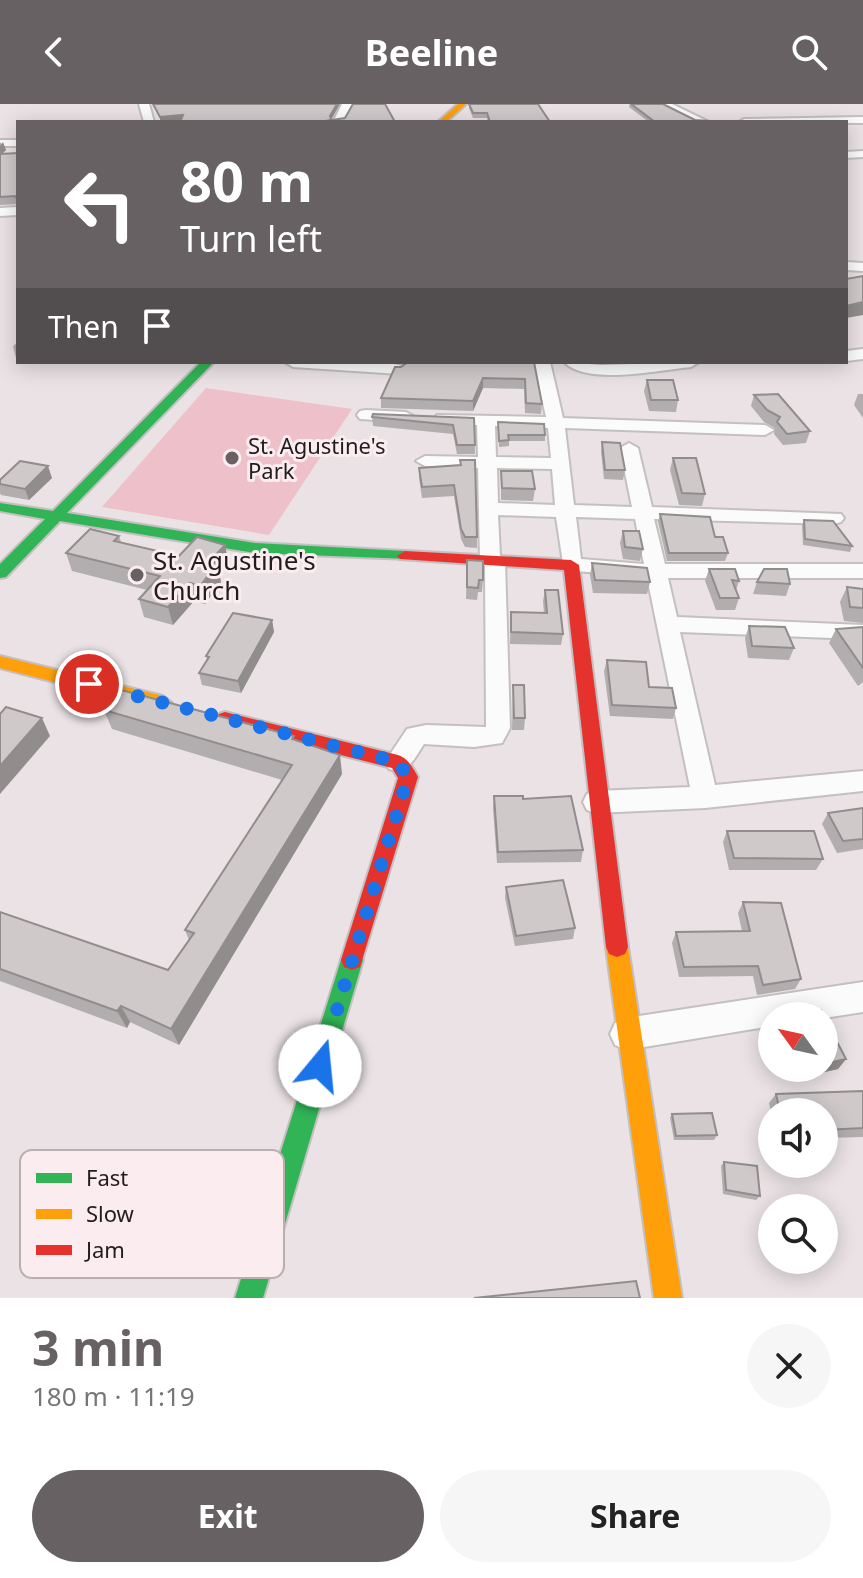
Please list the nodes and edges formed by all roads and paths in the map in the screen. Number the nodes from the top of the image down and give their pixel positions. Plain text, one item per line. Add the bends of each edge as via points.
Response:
1 (462, 104) edge
2 (664, 104) edge
3 (437, 119) edge
4 (700, 120) edge
5 (206, 364) edge
6 (324, 364) edge
7 (542, 364) edge
8 (576, 364) edge
9 (668, 364) edge
10 (400, 369) edge
11 (366, 415) dead end
12 (486, 421) junction
13 (556, 424) junction
14 (765, 430) dead end
15 (629, 448) dead end
16 (425, 461) dead end
17 (486, 462) junction
18 (561, 464) junction
19 (0, 507) edge
20 (491, 509) junction
21 (565, 511) junction
22 (643, 513) junction
23 (54, 517) junction
24 (834, 518) edge
25 (492, 561) junction
26 (571, 565) junction
27 (655, 571) junction
28 (863, 571) edge
29 (0, 573) edge
30 (667, 624) junction
31 (857, 631) edge
32 (0, 662) edge
33 (398, 762) junction
34 (863, 781) edge
35 (705, 797) junction
36 (596, 802) junction
37 (863, 997) edge
38 (626, 1034) junction
39 (284, 1183) edge
40 (255, 1278) edge
41 (249, 1298) edge
42 (668, 1298) edge

1 - 3 street
2 - 4 street
5 - 23 street
6 - 10 street
7 - 13 street
8 - 9 street via 601,370
11 - 12 street
12 - 13 street
12 - 17 street
13 - 14 street
13 - 18 street
15 - 22 street
16 - 17 street
17 - 18 street
17 - 20 street
18 - 21 street
19 - 23 street
20 - 21 street
20 - 25 street
21 - 22 street
21 - 26 street
22 - 24 street
22 - 27 street
23 - 25 street via 255,548
23 - 29 street
25 - 26 street
25 - 33 street via 498,728 482,739 416,736
26 - 27 street
26 - 36 street
27 - 28 street
27 - 30 street
30 - 31 street
30 - 35 street
32 - 33 street
33 - 39 street via 408,777
34 - 35 street
35 - 36 street
36 - 38 street
37 - 38 street
38 - 42 street
40 - 41 street

